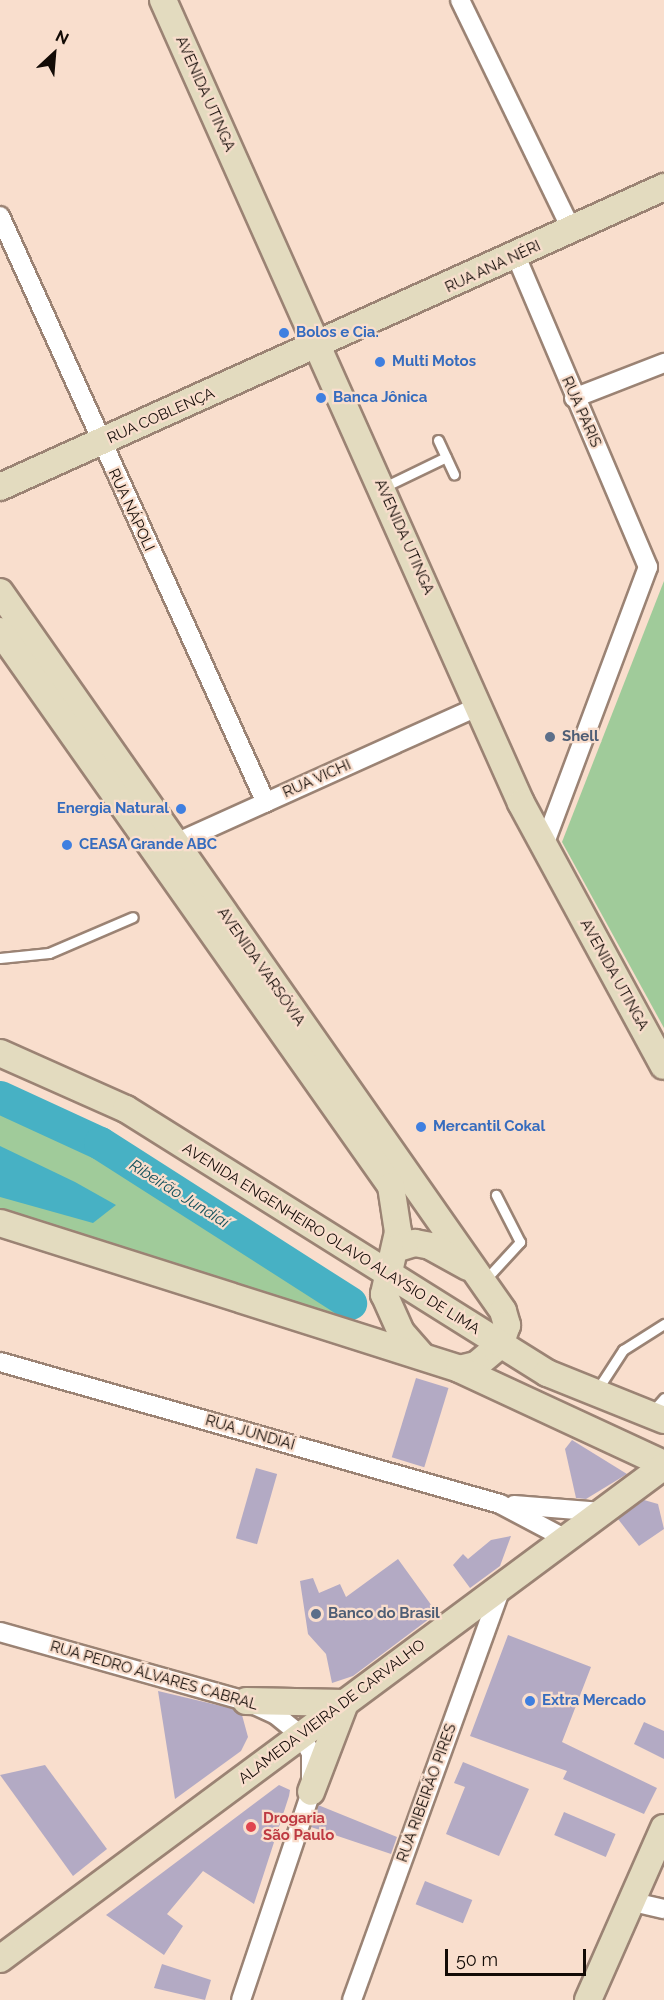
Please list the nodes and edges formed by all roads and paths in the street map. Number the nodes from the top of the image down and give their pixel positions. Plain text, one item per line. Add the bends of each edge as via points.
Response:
1 (163, 0) edge
2 (460, 0) edge
3 (664, 187) edge
4 (0, 216) edge
5 (572, 231) junction
6 (516, 256) junction
7 (321, 345) junction
8 (664, 363) edge
9 (574, 398) junction
10 (438, 440) dead end
11 (100, 443) junction
12 (446, 457) junction
13 (454, 474) dead end
14 (0, 487) edge
15 (382, 488) junction
16 (0, 592) edge
17 (0, 631) edge
18 (480, 706) junction
19 (266, 803) junction
20 (543, 848) junction
21 (164, 849) junction
22 (133, 917) dead end
23 (0, 958) edge
24 (0, 1053) edge
25 (664, 1066) edge
26 (496, 1195) dead end
27 (0, 1223) edge
28 (395, 1249) junction
29 (386, 1274) junction
30 (480, 1278) junction
31 (664, 1324) edge
32 (500, 1345) junction
33 (422, 1356) junction
34 (0, 1362) edge
35 (459, 1369) junction
36 (595, 1394) junction
37 (659, 1411) edge
38 (664, 1465) edge
39 (500, 1504) junction
40 (602, 1512) junction
41 (566, 1539) junction
42 (502, 1586) junction
43 (0, 1632) edge
44 (246, 1701) junction
45 (345, 1703) junction
46 (301, 1736) junction
47 (311, 1792) junction
48 (664, 1828) edge
49 (629, 1901) junction
50 (664, 1909) edge
51 (0, 1959) edge
52 (242, 2000) edge
53 (352, 2000) edge
54 (588, 2000) edge

1 - 7 main road, AVENIDA UTINGA
2 - 5 street
3 - 5 main road, RUA ANA NÉRI
4 - 11 street, RUA NÁPOLI
5 - 6 main road, RUA ANA NÉRI
6 - 7 main road, RUA ANA NÉRI
6 - 9 street, RUA PARIS
7 - 11 main road, RUA COBLENÇA
7 - 15 main road, AVENIDA UTINGA
8 - 9 street
9 - 20 street, RUA PARIS via 648,567
10 - 12 lane
11 - 14 main road, RUA COBLENÇA
11 - 19 street, RUA NÁPOLI
12 - 13 lane
12 - 15 lane
15 - 18 main road, AVENIDA UTINGA
16 - 21 main road, AVENIDA VARSÓVIA
17 - 21 main road, AVENIDA VARSÓVIA
18 - 19 street, RUA VICHI
18 - 20 main road, AVENIDA UTINGA
19 - 21 street, RUA VICHI
20 - 25 main road, AVENIDA UTINGA
21 - 28 main road, AVENIDA VARSÓVIA via 392,1186 399,1218
21 - 30 main road, AVENIDA VARSÓVIA
22 - 23 lane via 49,953
24 - 29 main road, AVENIDA ENGENHEIRO OLAVO ALAYSIO DE LIMA via 50,1070 126,1108
26 - 30 lane via 520,1242
27 - 33 main road
28 - 29 main road, AVENIDA VARSÓVIA
28 - 30 main road via 415,1243 430,1246
29 - 32 main road, AVENIDA ENGENHEIRO OLAVO ALAYSIO DE LIMA
29 - 33 main road via 387,1310
30 - 32 main road, AVENIDA VARSÓVIA via 507,1325
31 - 36 lane via 623,1350
32 - 35 main road via 476,1365
32 - 36 main road, AVENIDA ENGENHEIRO OLAVO ALAYSIO DE LIMA
33 - 35 main road
34 - 39 street, RUA JUNDIAÍ
35 - 38 main road
36 - 37 main road, AVENIDA ENGENHEIRO OLAVO ALAYSIO DE LIMA
38 - 40 main road, ALAMEDA VIEIRA DE CARVALHO
39 - 40 street, RUA JUNDIAÍ
39 - 41 street, RUA JUNDIAÍ
40 - 41 main road, ALAMEDA VIEIRA DE CARVALHO
41 - 42 main road, ALAMEDA VIEIRA DE CARVALHO
42 - 45 main road, ALAMEDA VIEIRA DE CARVALHO
42 - 53 street, RUA RIBEIRÃO PIRES
43 - 44 street, RUA PEDRO ÁLVARES CABRAL
44 - 45 main road
44 - 46 street, RUA PEDRO ÁLVARES CABRAL via 276,1715
45 - 46 main road, ALAMEDA VIEIRA DE CARVALHO
45 - 47 main road
46 - 47 street via 311,1753
46 - 51 main road, ALAMEDA VIEIRA DE CARVALHO
47 - 52 street
48 - 49 main road
49 - 50 street
49 - 54 main road

